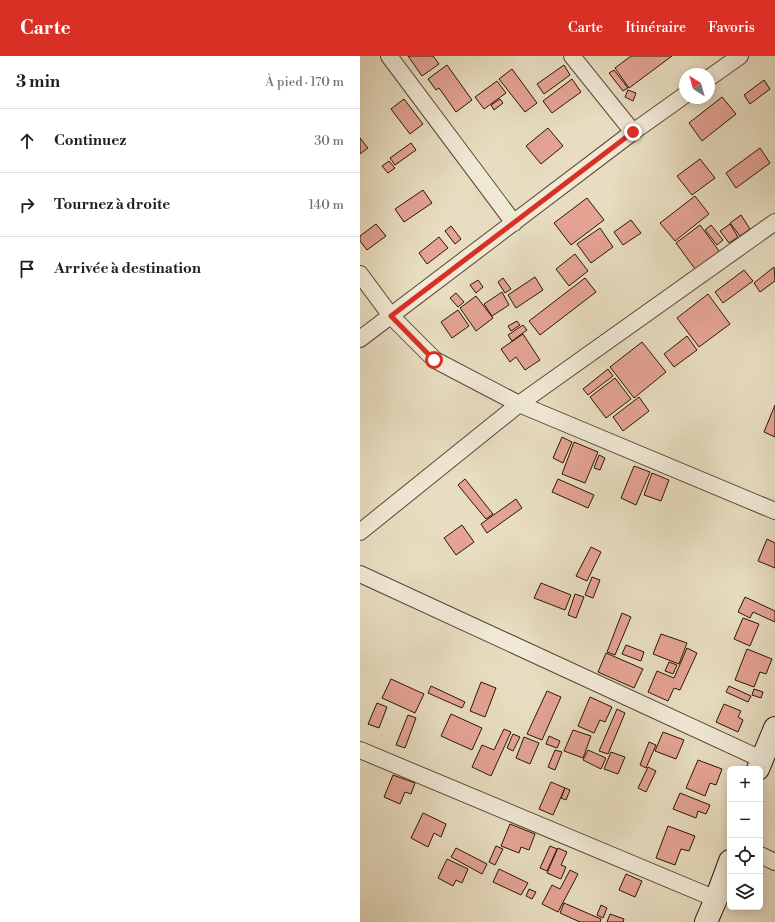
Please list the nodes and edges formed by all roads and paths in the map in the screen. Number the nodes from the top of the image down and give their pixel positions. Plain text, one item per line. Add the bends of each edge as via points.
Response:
1 (389, 56) edge
2 (572, 56) edge
3 (740, 56) edge
4 (715, 74) edge
5 (679, 99) edge
6 (633, 132) junction
7 (775, 222) edge
8 (514, 223) junction
9 (360, 274) edge
10 (391, 316) junction
11 (360, 339) edge
12 (519, 404) junction
13 (775, 511) edge
14 (360, 532) edge
15 (360, 574) edge
16 (775, 728) edge
17 (360, 750) edge
18 (760, 764) edge
19 (763, 856) edge
20 (775, 862) edge
21 (727, 869) edge
22 (716, 899) junction
23 (706, 922) edge

1 - 8 street
2 - 6 street
3 - 4 street
5 - 6 street
6 - 8 street
7 - 12 street
8 - 10 street
9 - 10 street
10 - 11 street
10 - 12 street via 434,360
12 - 13 street
12 - 14 street
15 - 18 street
16 - 18 street
17 - 22 street
19 - 20 street
21 - 22 street
22 - 23 street

